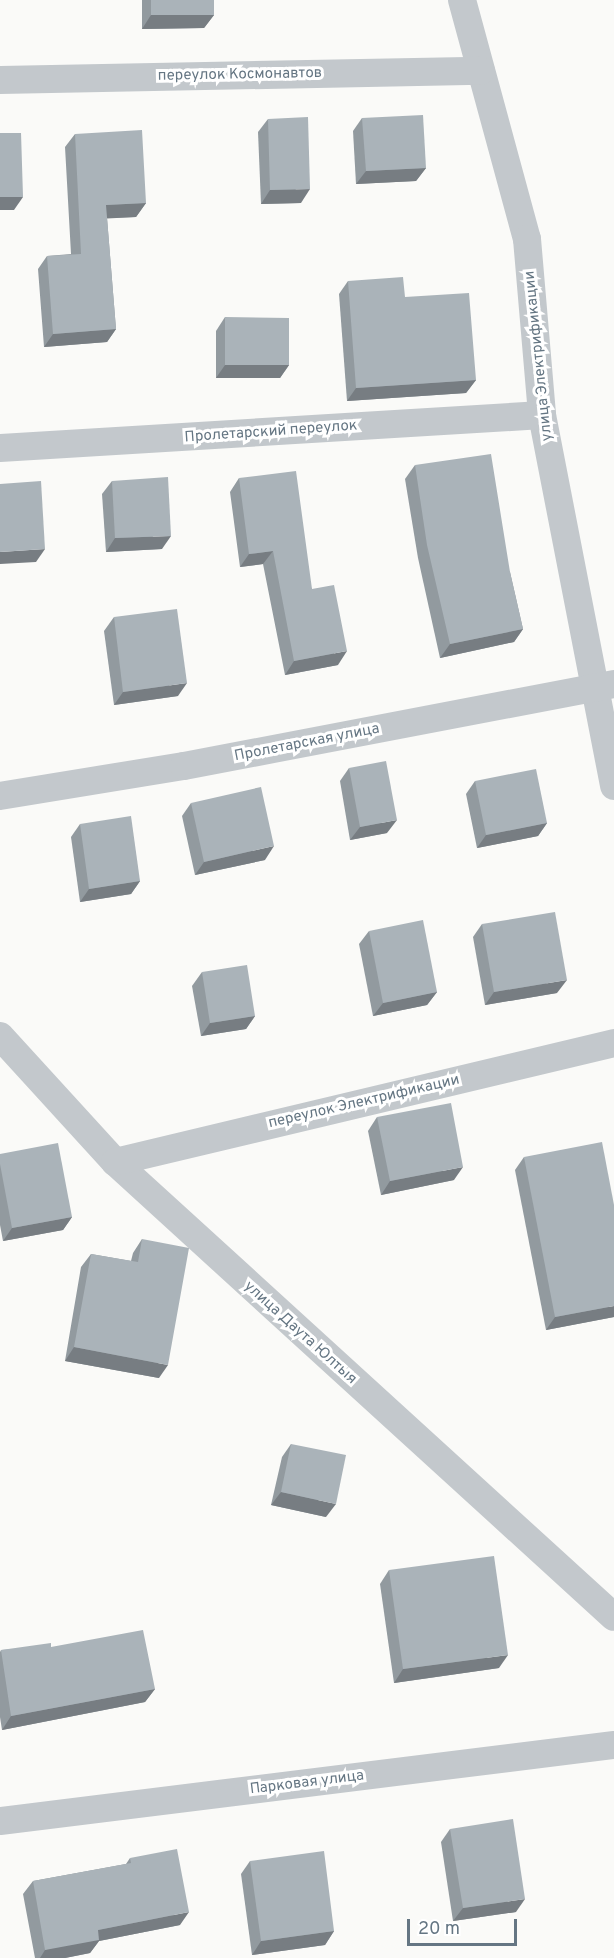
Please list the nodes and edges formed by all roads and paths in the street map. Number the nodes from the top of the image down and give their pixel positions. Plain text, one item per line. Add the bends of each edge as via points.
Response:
1 (462, 0) edge
2 (481, 71) junction
3 (0, 80) edge
4 (542, 415) junction
5 (0, 448) edge
6 (604, 686) edge
7 (614, 786) edge
8 (0, 796) edge
9 (0, 1036) edge
10 (614, 1043) edge
11 (115, 1162) junction
12 (614, 1617) edge
13 (614, 1745) edge
14 (0, 1821) edge

1 - 2 street, улица Электрификации
2 - 3 street, переулок Космонавтов
2 - 4 street, улица Электрификации via 527,239
4 - 5 street, Пролетарский переулок
4 - 6 street, улица Электрификации
6 - 7 street, улица Электрификации
6 - 8 street, Пролетарская улица via 184,766
9 - 11 street, улица Даута Юлтыя
10 - 11 street, переулок Электрификации
11 - 12 street, улица Даута Юлтыя
13 - 14 street, Парковая улица

